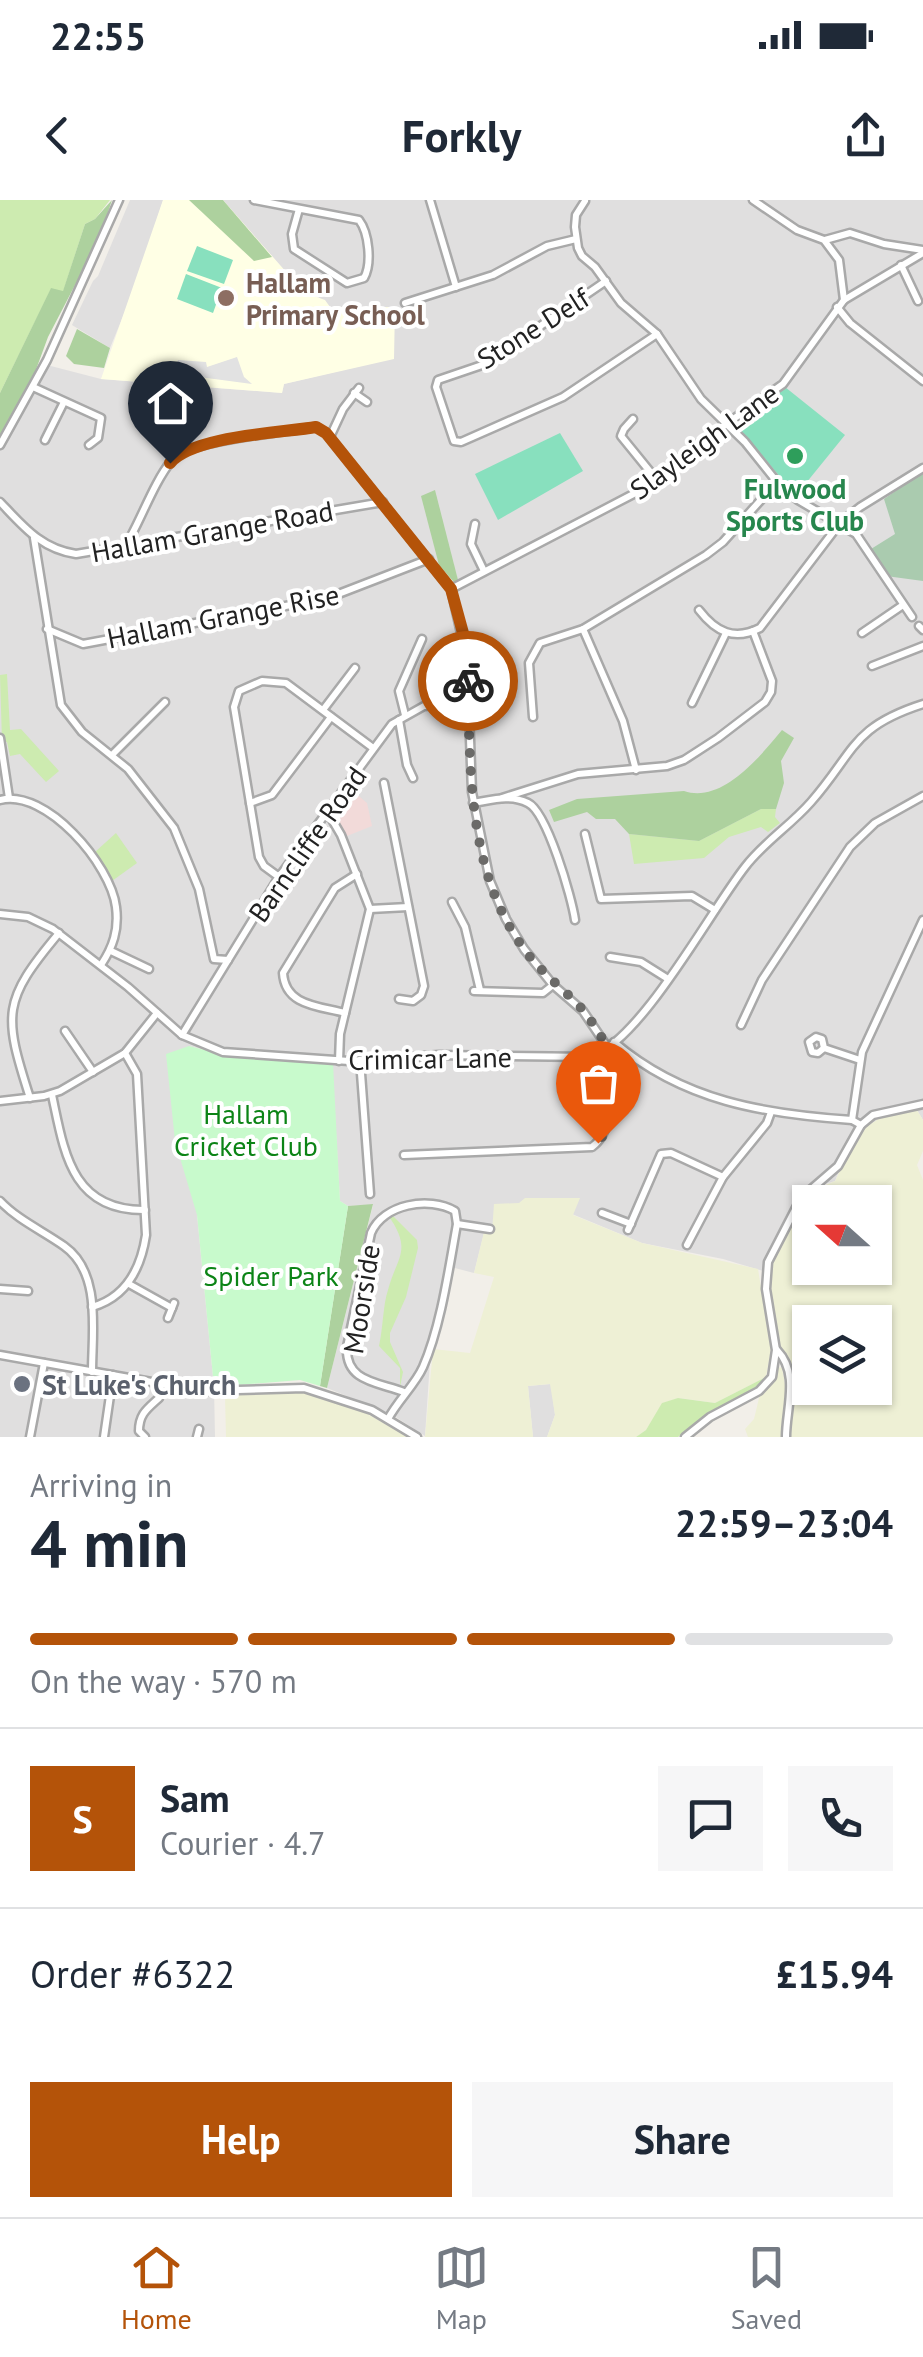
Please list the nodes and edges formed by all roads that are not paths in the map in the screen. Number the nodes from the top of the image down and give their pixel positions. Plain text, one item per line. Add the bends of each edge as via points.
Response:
1 (119, 200) edge
2 (254, 200) edge
3 (430, 200) edge
4 (582, 200) edge
5 (753, 200) edge
6 (299, 209) junction
7 (576, 239) junction
8 (824, 240) junction
9 (923, 252) edge
10 (901, 264) junction
11 (606, 281) junction
12 (456, 287) junction
13 (844, 300) junction
14 (918, 301) dead end
15 (405, 303) dead end
16 (836, 307) junction
17 (657, 334) junction
18 (923, 381) edge
19 (33, 388) junction
20 (64, 402) junction
21 (367, 402) dead end
22 (634, 420) dead end
23 (336, 423) junction
24 (726, 425) junction
25 (316, 427) junction
26 (330, 438) junction
27 (45, 440) dead end
28 (0, 445) edge
29 (89, 445) dead end
30 (923, 468) edge
31 (656, 478) junction
32 (777, 482) junction
33 (0, 502) edge
34 (384, 502) junction
35 (476, 524) dead end
36 (840, 524) junction
37 (34, 538) junction
38 (131, 546) junction
39 (429, 559) junction
40 (484, 570) junction
41 (451, 589) junction
42 (904, 606) junction
43 (700, 610) dead end
44 (912, 617) dead end
45 (46, 628) junction
46 (583, 629) junction
47 (753, 632) junction
48 (726, 633) junction
49 (862, 633) dead end
50 (422, 639) dead end
51 (923, 646) edge
52 (872, 666) dead end
53 (355, 668) dead end
54 (165, 702) dead end
55 (468, 702) junction
56 (692, 703) dead end
57 (923, 704) edge
58 (322, 710) junction
59 (331, 717) junction
60 (402, 717) junction
61 (532, 717) dead end
62 (0, 738) edge
63 (374, 748) junction
64 (112, 755) junction
65 (636, 770) junction
66 (413, 778) dead end
67 (384, 783) dead end
68 (516, 794) junction
69 (923, 796) edge
70 (10, 798) junction
71 (0, 800) edge
72 (250, 803) junction
73 (473, 803) junction
74 (326, 811) junction
75 (584, 834) dead end
76 (357, 874) junction
77 (279, 877) junction
78 (452, 902) dead end
79 (408, 907) junction
80 (370, 910) junction
81 (715, 910) junction
82 (0, 914) edge
83 (575, 920) dead end
84 (923, 920) edge
85 (59, 933) junction
86 (111, 951) junction
87 (610, 957) dead end
88 (214, 958) junction
89 (228, 960) junction
90 (101, 966) junction
91 (149, 968) dead end
92 (218, 978) junction
93 (668, 978) junction
94 (554, 985) junction
95 (400, 1000) dead end
96 (157, 1013) junction
97 (345, 1013) junction
98 (742, 1024) dead end
99 (65, 1031) dead end
100 (182, 1035) junction
101 (611, 1044) junction
102 (824, 1048) dead end
103 (124, 1053) junction
104 (600, 1054) junction
105 (360, 1060) junction
106 (860, 1060) junction
107 (339, 1061) junction
108 (92, 1072) junction
109 (52, 1094) junction
110 (30, 1098) junction
111 (0, 1101) edge
112 (923, 1104) edge
113 (772, 1112) junction
114 (852, 1120) junction
115 (862, 1125) junction
116 (404, 1155) dead end
117 (722, 1177) junction
118 (370, 1194) dead end
119 (0, 1200) edge
120 (7, 1208) junction
121 (145, 1210) junction
122 (602, 1213) dead end
123 (0, 1218) edge
124 (458, 1224) junction
125 (490, 1229) dead end
126 (687, 1245) dead end
127 (129, 1284) junction
128 (0, 1288) edge
129 (28, 1291) dead end
130 (92, 1308) junction
131 (168, 1318) dead end
132 (776, 1350) junction
133 (0, 1355) edge
134 (44, 1362) junction
135 (92, 1372) junction
136 (112, 1375) junction
137 (162, 1384) junction
138 (392, 1388) junction
139 (404, 1392) junction
140 (395, 1406) junction
141 (388, 1419) junction
142 (30, 1437) edge
143 (104, 1437) edge
144 (145, 1437) edge
145 (416, 1437) edge
146 (685, 1437) edge
147 (786, 1437) edge

1 - 19 street
2 - 6 street
3 - 12 street
4 - 7 street
5 - 8 street
6 - 6 street via 362,223 364,278 348,283 294,249
7 - 11 street
7 - 12 street
8 - 9 street via 850,233
8 - 13 street via 839,260
9 - 10 street, Slayleigh Lane
10 - 13 street, Slayleigh Lane
10 - 14 street
11 - 17 street
11 - 17 street, Stone Delf via 485,364 440,378 436,386 451,437 461,442 563,397
12 - 15 street
13 - 16 street, Slayleigh Lane
16 - 18 street
16 - 24 street, Slayleigh Lane via 783,384
17 - 24 street
19 - 20 street
19 - 28 street
20 - 27 street
20 - 29 street via 101,418 98,438
21 - 23 street via 357,391
22 - 31 street via 622,436
23 - 25 street
23 - 26 street
24 - 31 street, Slayleigh Lane
24 - 32 street
25 - 26 street
25 - 38 street via 181,453 166,470
26 - 34 street
30 - 36 street
31 - 40 street, Slayleigh Lane
32 - 36 street
32 - 46 street via 714,549
33 - 37 street, Hallam Grange Road
34 - 38 street, Hallam Grange Road
34 - 39 street
35 - 40 street via 471,544
36 - 42 street via 861,540
36 - 47 street
37 - 38 street, Hallam Grange Road via 76,554
37 - 45 street
39 - 41 street
39 - 45 street, Hallam Grange Rise via 328,598 82,644
40 - 41 street, Slayleigh Lane
41 - 55 street via 463,633
42 - 44 street
42 - 49 street
43 - 48 street
45 - 64 street via 61,706
46 - 61 street via 534,652 528,670
46 - 65 street
47 - 48 street
47 - 65 street via 772,682 765,702 684,760
48 - 56 street
50 - 60 street via 398,691
51 - 52 street
53 - 58 street
54 - 64 street
55 - 60 street via 435,704
55 - 73 street
57 - 81 street via 858,739
58 - 59 street
58 - 72 street via 281,681 239,691 234,707
59 - 63 street
59 - 72 street via 272,794
60 - 63 street, Barncliffe Road
60 - 66 street
62 - 70 street
63 - 74 street, Barncliffe Road
64 - 88 street via 153,798 182,844
65 - 68 street via 578,774
67 - 79 street
68 - 73 street
68 - 83 street via 540,814
69 - 98 street via 875,823 850,847 762,980
70 - 71 street
70 - 86 street via 48,811 102,871 116,907
72 - 77 street via 261,862
73 - 94 street via 499,904
74 - 76 street
74 - 77 street, Barncliffe Road
75 - 81 street via 601,899 692,896
76 - 80 street
76 - 97 street via 335,888 284,973 291,996
77 - 89 street, Barncliffe Road
78 - 94 street via 465,927 477,991 543,992
79 - 80 street
79 - 95 street via 424,986 413,1001
80 - 97 street
81 - 93 street
82 - 85 street, Crimicar Lane via 28,917
84 - 106 street
85 - 90 street, Crimicar Lane
85 - 110 street via 26,972 11,1011 13,1044
86 - 90 street
86 - 91 street
87 - 93 street via 641,962
88 - 89 street
88 - 92 street
89 - 92 street, Barncliffe Road
90 - 96 street, Crimicar Lane
92 - 100 street, Barncliffe Road
93 - 101 street
94 - 101 street
96 - 100 street, Crimicar Lane
96 - 103 street
97 - 107 street
99 - 108 street
100 - 107 street, Crimicar Lane via 223,1052
101 - 104 street
101 - 113 street via 677,1085
102 - 106 street
103 - 108 street
103 - 121 street via 137,1074
104 - 105 street, Crimicar Lane
104 - 116 street via 607,1119 592,1147
105 - 107 street, Crimicar Lane
105 - 118 street
106 - 114 street
108 - 109 street
109 - 110 street
109 - 121 street via 79,1181 107,1203
110 - 111 street
112 - 115 street via 872,1115
113 - 114 street
113 - 117 street
114 - 115 street
115 - 132 street via 838,1166 801,1198 772,1250 766,1289
117 - 122 street via 670,1154 657,1158 629,1227
117 - 126 street
119 - 120 street
120 - 123 street
120 - 130 street via 78,1258
121 - 127 street via 144,1248
124 - 125 street, Moorside
124 - 138 street, Moorside via 451,1208 407,1206 382,1215 371,1233 348,1362 360,1378
124 - 139 street via 425,1361
127 - 130 street
127 - 131 street via 173,1306
128 - 129 street
130 - 135 street
132 - 146 street via 767,1384
132 - 147 street via 785,1360 791,1391
133 - 134 street
134 - 135 street
134 - 142 street
135 - 136 street
136 - 137 street
136 - 143 street
137 - 141 street via 211,1391 304,1388
137 - 144 street via 139,1425
138 - 139 street, Moorside
138 - 140 street, Moorside
139 - 140 street
140 - 141 street
141 - 145 street

